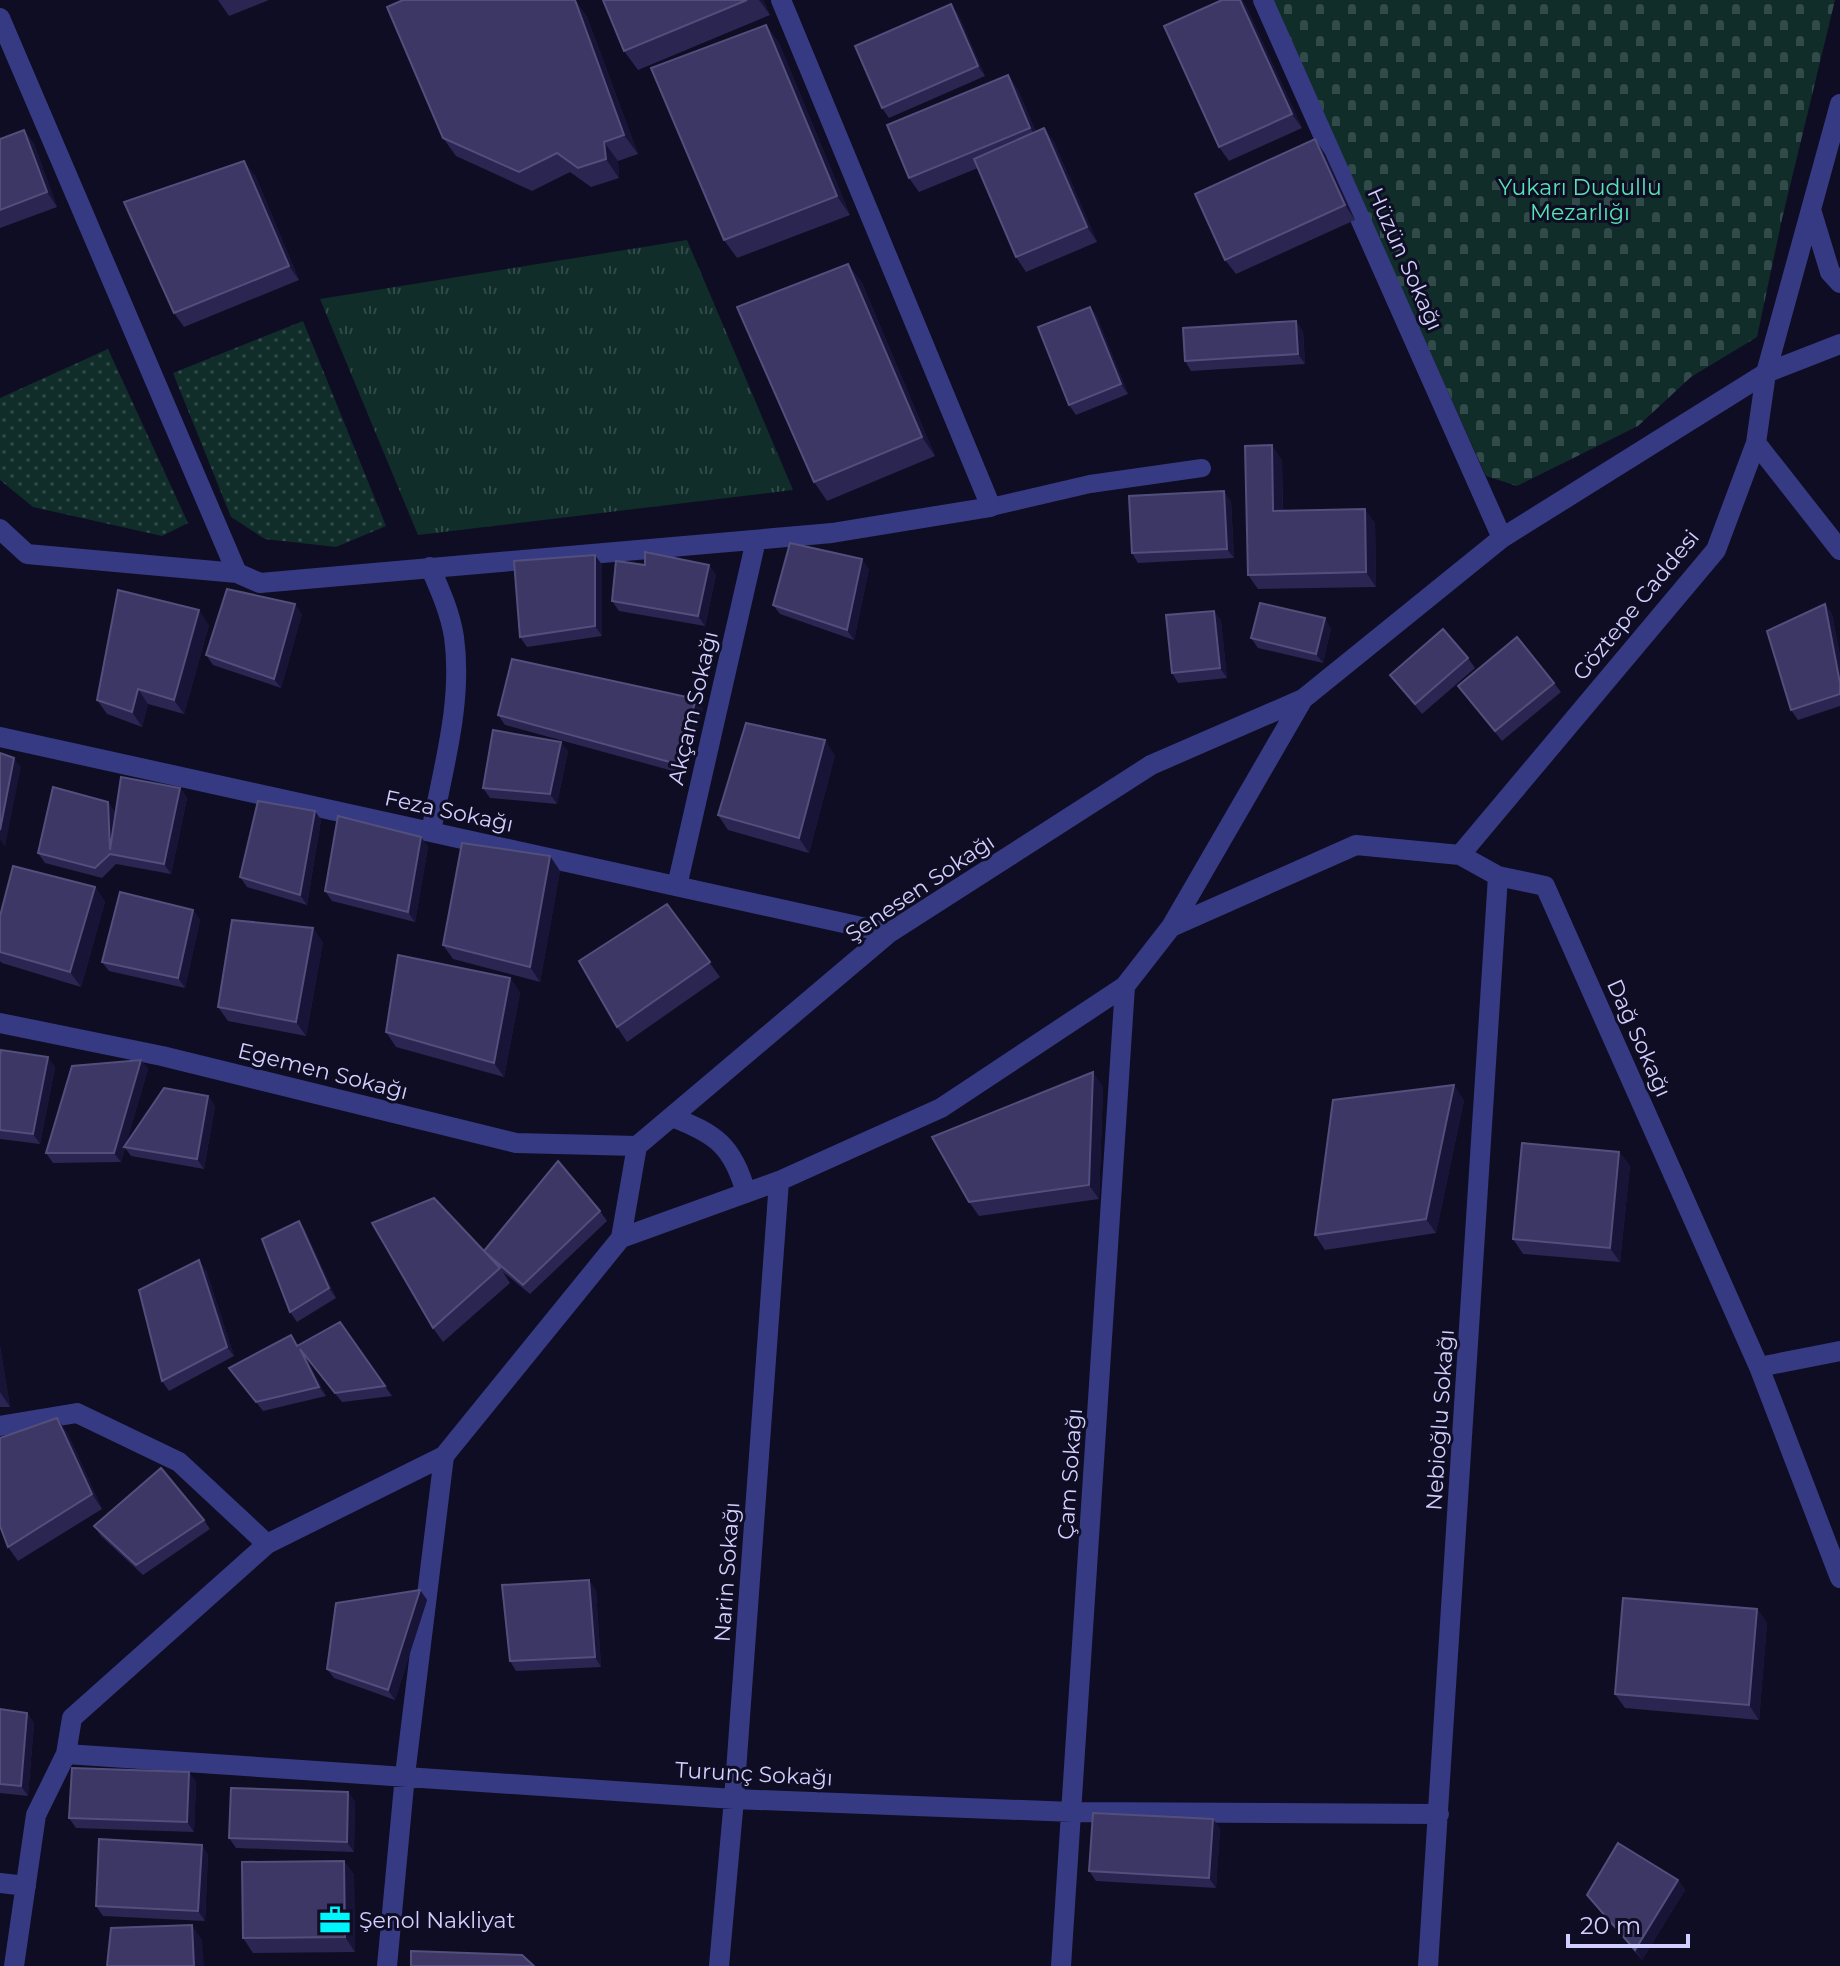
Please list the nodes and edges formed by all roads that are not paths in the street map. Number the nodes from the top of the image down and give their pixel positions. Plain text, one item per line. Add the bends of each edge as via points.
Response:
1 (781, 0) edge
2 (1263, 0) edge
3 (0, 18) edge
4 (1840, 104) edge
5 (1811, 209) junction
6 (1840, 283) edge
7 (1840, 344) edge
8 (1766, 373) junction
9 (1756, 443) junction
10 (1202, 468) dead end
11 (991, 507) junction
12 (0, 529) edge
13 (1502, 538) junction
14 (756, 540) junction
15 (1840, 550) edge
16 (430, 567) junction
17 (237, 573) junction
18 (1303, 699) junction
19 (0, 737) edge
20 (431, 832) junction
21 (1460, 855) junction
22 (1498, 876) junction
23 (677, 886) junction
24 (1171, 927) junction
25 (889, 933) junction
26 (1125, 986) junction
27 (0, 1023) edge
28 (672, 1117) junction
29 (637, 1146) junction
30 (779, 1181) junction
31 (746, 1193) junction
32 (621, 1238) junction
33 (1840, 1351) edge
34 (1759, 1367) junction
35 (0, 1426) edge
36 (444, 1456) junction
37 (267, 1544) junction
38 (1840, 1578) edge
39 (66, 1754) junction
40 (405, 1775) junction
41 (734, 1799) junction
42 (1073, 1812) junction
43 (1439, 1814) junction
44 (0, 1883) edge
45 (26, 1886) junction
46 (14, 1966) edge
47 (387, 1966) edge
48 (719, 1966) edge
49 (1061, 1966) edge
50 (1428, 1966) edge

1 - 11 street
2 - 13 street, Hüzün Sokağı
3 - 17 street
4 - 5 street, Göztepe Caddesi
5 - 6 street via 1830,272
5 - 8 street, Göztepe Caddesi
7 - 8 street
8 - 9 street, Göztepe Caddesi
8 - 13 street
9 - 15 street
9 - 21 street, Göztepe Caddesi via 1716,550
10 - 11 lane via 1090,484
11 - 14 street
12 - 17 street via 27,554
13 - 18 street
14 - 16 street
14 - 23 street, Akçam Sokağı
16 - 17 street via 260,583
16 - 20 street via 445,600 457,665
18 - 24 street
18 - 25 street, Şenesen Sokağı via 1151,765
19 - 20 street, Feza Sokağı
20 - 23 street, Feza Sokağı
21 - 22 street, Dağ Sokağı
21 - 24 street, Dağ Sokağı via 1356,845
22 - 34 street, Dağ Sokağı via 1545,886
22 - 43 street, Nebioğlu Sokağı
23 - 25 street, Feza Sokağı
24 - 26 street
25 - 28 street, Şenesen Sokağı
26 - 30 street via 941,1108
26 - 42 street, Çam Sokağı
27 - 29 street, Egemen Sokağı via 162,1056 516,1143
28 - 29 street, Şenesen Sokağı
28 - 31 street via 700,1128 726,1148 739,1166
29 - 32 street
30 - 31 street
30 - 41 street, Narin Sokağı
31 - 32 street
32 - 36 street
33 - 34 street
34 - 38 street, Dağ Sokağı
35 - 37 street via 77,1413 179,1462
36 - 37 street
36 - 40 street
37 - 39 street via 72,1718
39 - 40 street, Turunç Sokağı
39 - 45 street via 36,1815
40 - 41 street, Turunç Sokağı
40 - 47 street
41 - 42 street, Turunç Sokağı
41 - 48 street, Narin Sokağı
42 - 43 street, Turunç Sokağı
42 - 49 street, Çam Sokağı
43 - 50 street, Nebioğlu Sokağı
44 - 45 street
45 - 46 street

